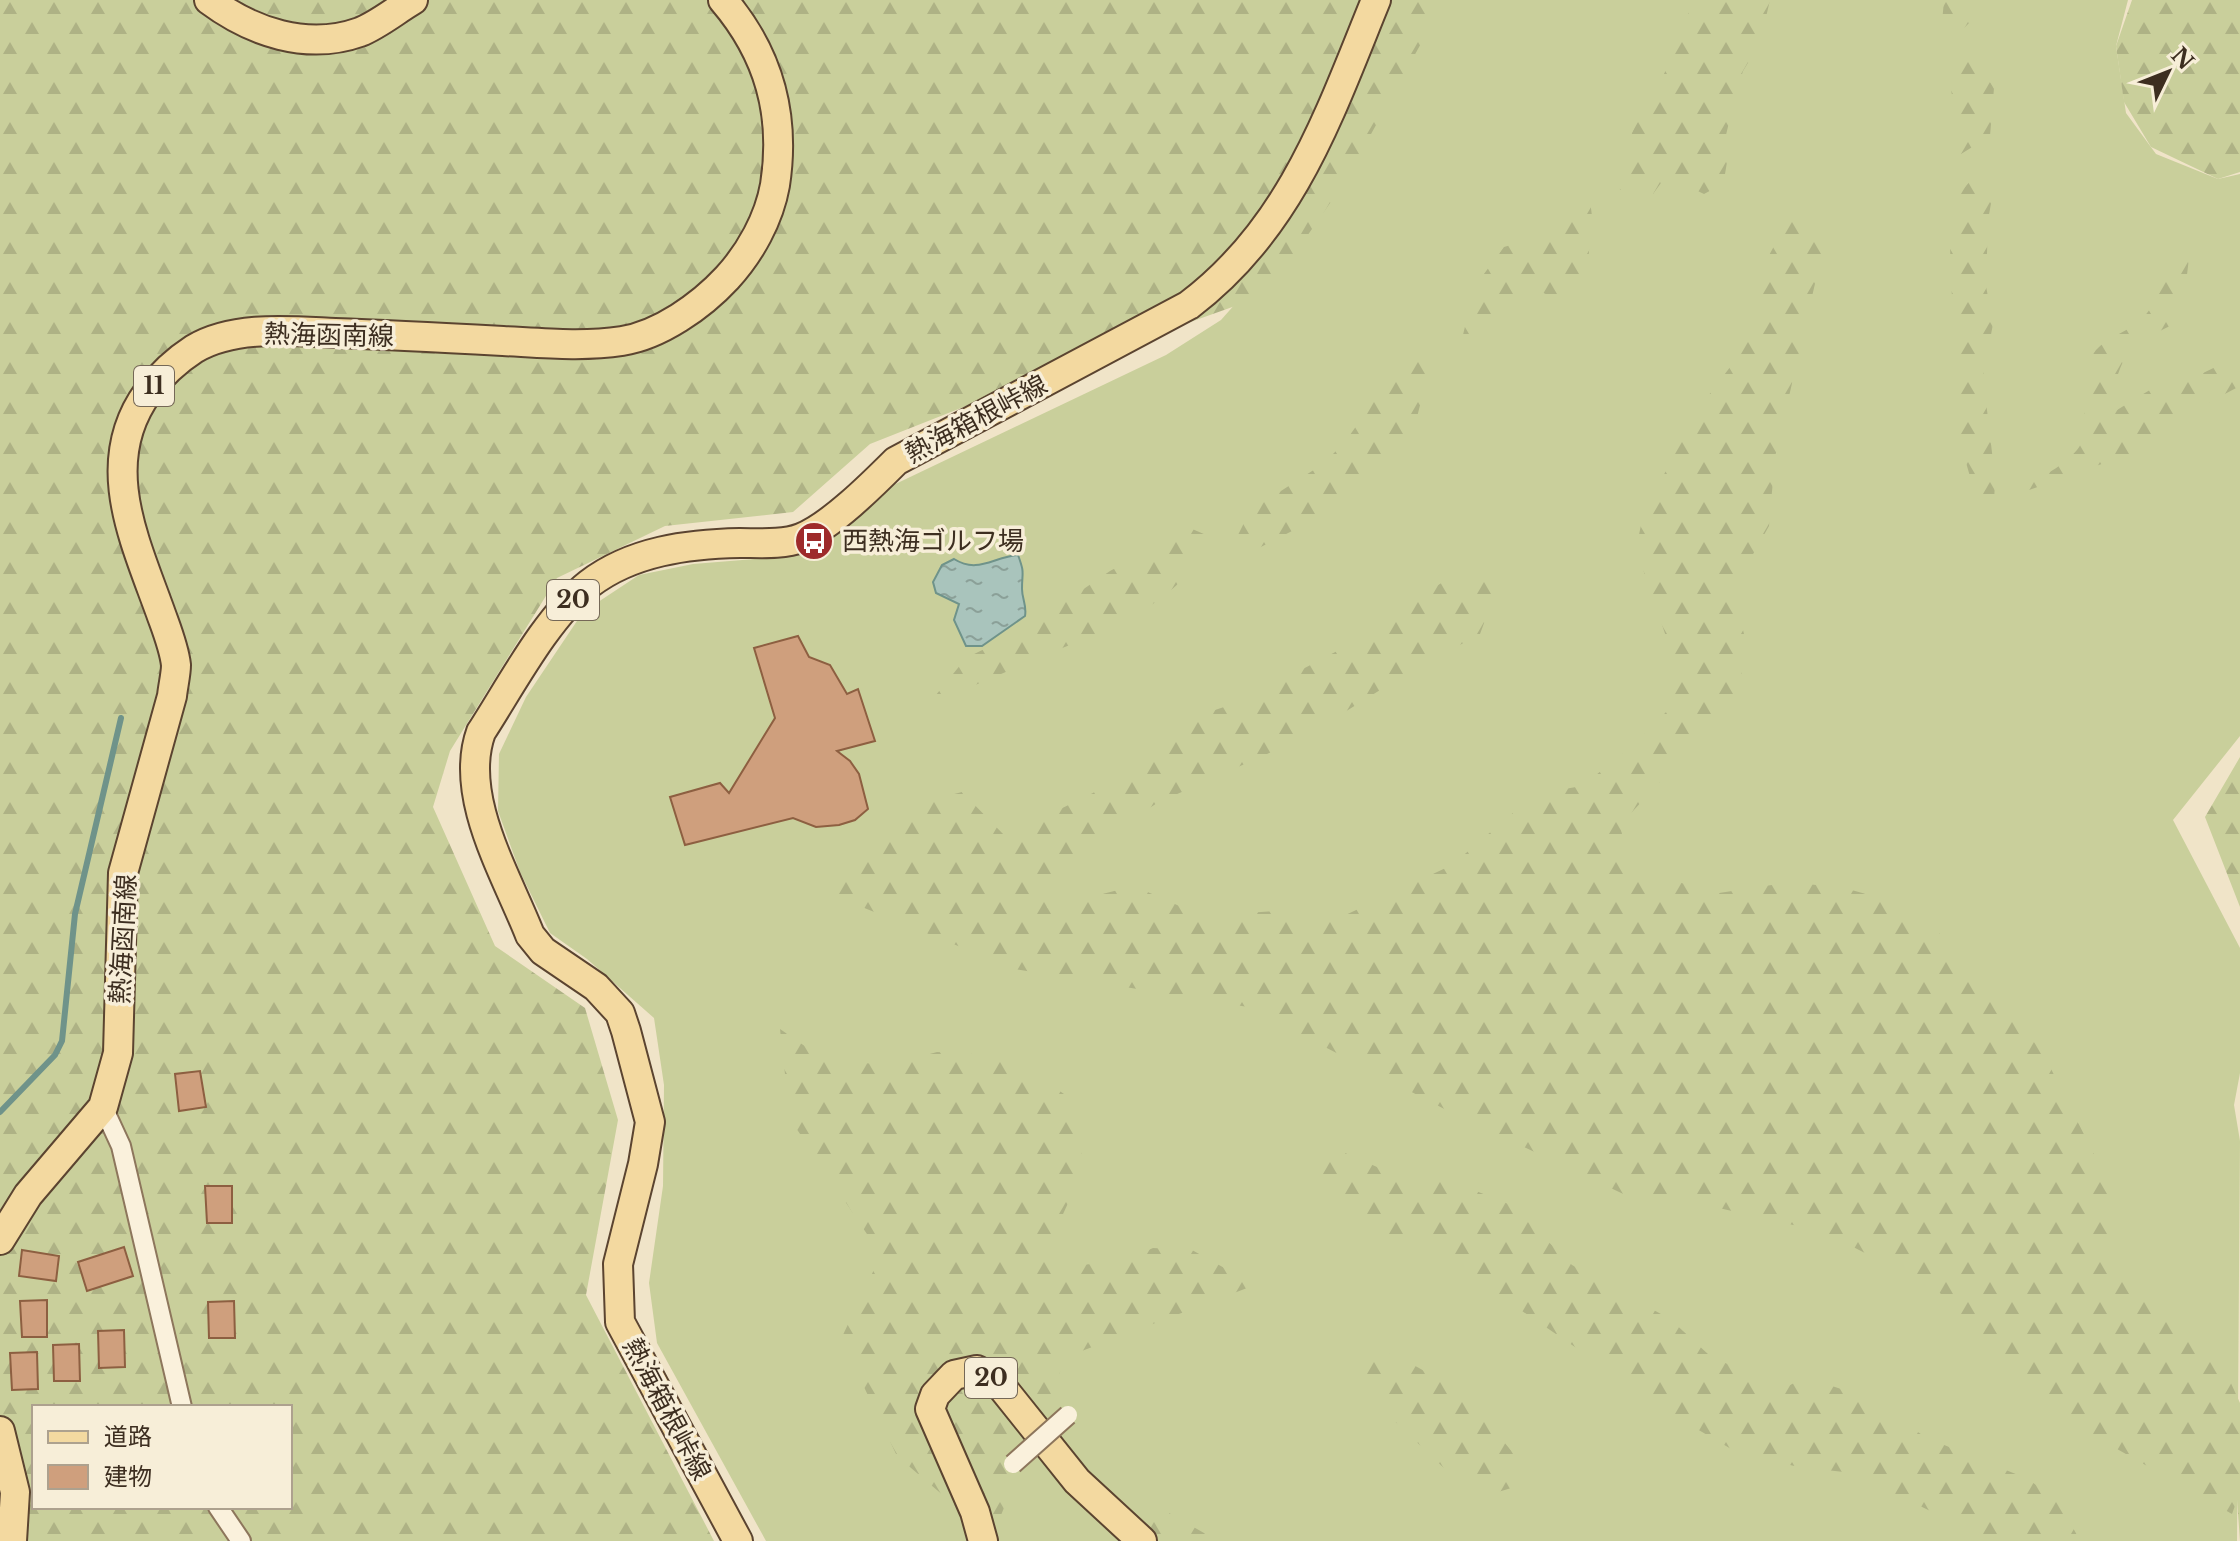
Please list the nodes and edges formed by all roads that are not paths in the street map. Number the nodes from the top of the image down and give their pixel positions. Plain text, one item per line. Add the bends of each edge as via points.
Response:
1 (209, 0) edge
2 (413, 0) edge
3 (723, 0) edge
4 (1376, 0) edge
5 (103, 1107) junction
6 (0, 1240) edge
7 (182, 1405) edge
8 (1068, 1415) dead end
9 (0, 1431) edge
10 (1013, 1464) dead end
11 (219, 1509) edge
12 (12, 1541) edge
13 (241, 1541) edge
14 (738, 1541) edge
15 (983, 1541) edge
16 (1142, 1541) edge

1 - 2 main road via 259,31 333,39 362,31
3 - 5 main road, 熱海函南線 / 11 via 744,25 765,68 777,109 779,158 773,191 751,247 697,305 648,334 622,341 557,344 276,331 227,338 195,348 148,392 124,446 124,508 176,665 123,873 118,1053
4 - 14 main road, 熱海箱根峠線 / 20 via 1325,124 1287,197 1256,245 1220,282 1189,305 896,461 861,496 801,538 697,544 615,567 559,615 481,732 473,753 476,798 530,935 543,951 596,987 620,1013 626,1031 650,1122 618,1264 620,1322
5 - 6 main road, 熱海函南線 / 11 via 28,1195
5 - 7 street via 121,1146
8 - 10 street, bridge
9 - 12 main road via 15,1492
11 - 13 street
15 - 16 main road, 20 via 930,1409 954,1375 977,1370 997,1381 1077,1481

